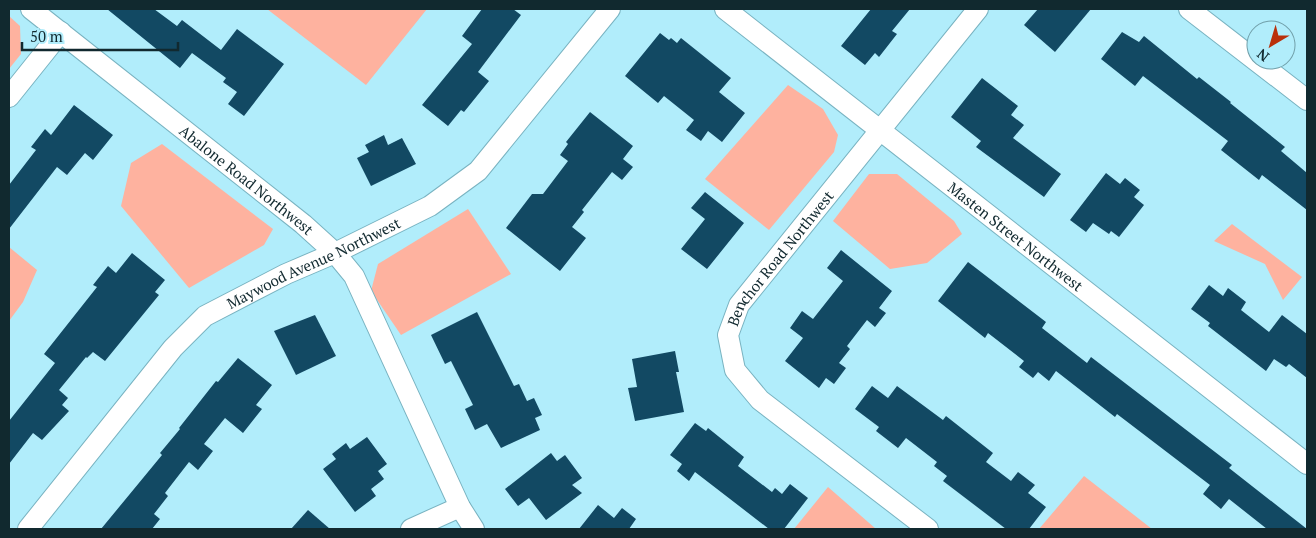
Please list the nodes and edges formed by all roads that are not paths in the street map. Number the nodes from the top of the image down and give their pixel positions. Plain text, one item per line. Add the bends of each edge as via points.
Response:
1 (31, 9) edge
2 (610, 9) edge
3 (724, 9) edge
4 (978, 9) edge
5 (1189, 9) edge
6 (60, 32) junction
7 (9, 97) edge
8 (1307, 100) edge
9 (881, 130) junction
10 (335, 253) junction
11 (1307, 464) edge
12 (460, 507) junction
13 (28, 529) edge
14 (411, 529) edge
15 (474, 529) edge
16 (928, 529) edge

1 - 6 street, Abalone Road Northwest
2 - 10 street, Maywood Avenue Northwest via 478,171 430,206
3 - 9 street, Masten Street Northwest
4 - 9 street, Benchor Road Northwest
5 - 8 street
6 - 7 street
6 - 10 street, Abalone Road Northwest via 303,224
9 - 11 street, Masten Street Northwest
9 - 16 street, Benchor Road Northwest via 738,305 728,335 736,370 760,400
10 - 12 street, Abalone Road Northwest via 354,276
10 - 13 street, Maywood Avenue Northwest via 205,316 173,348
12 - 14 street
12 - 15 street, Abalone Road Northwest

